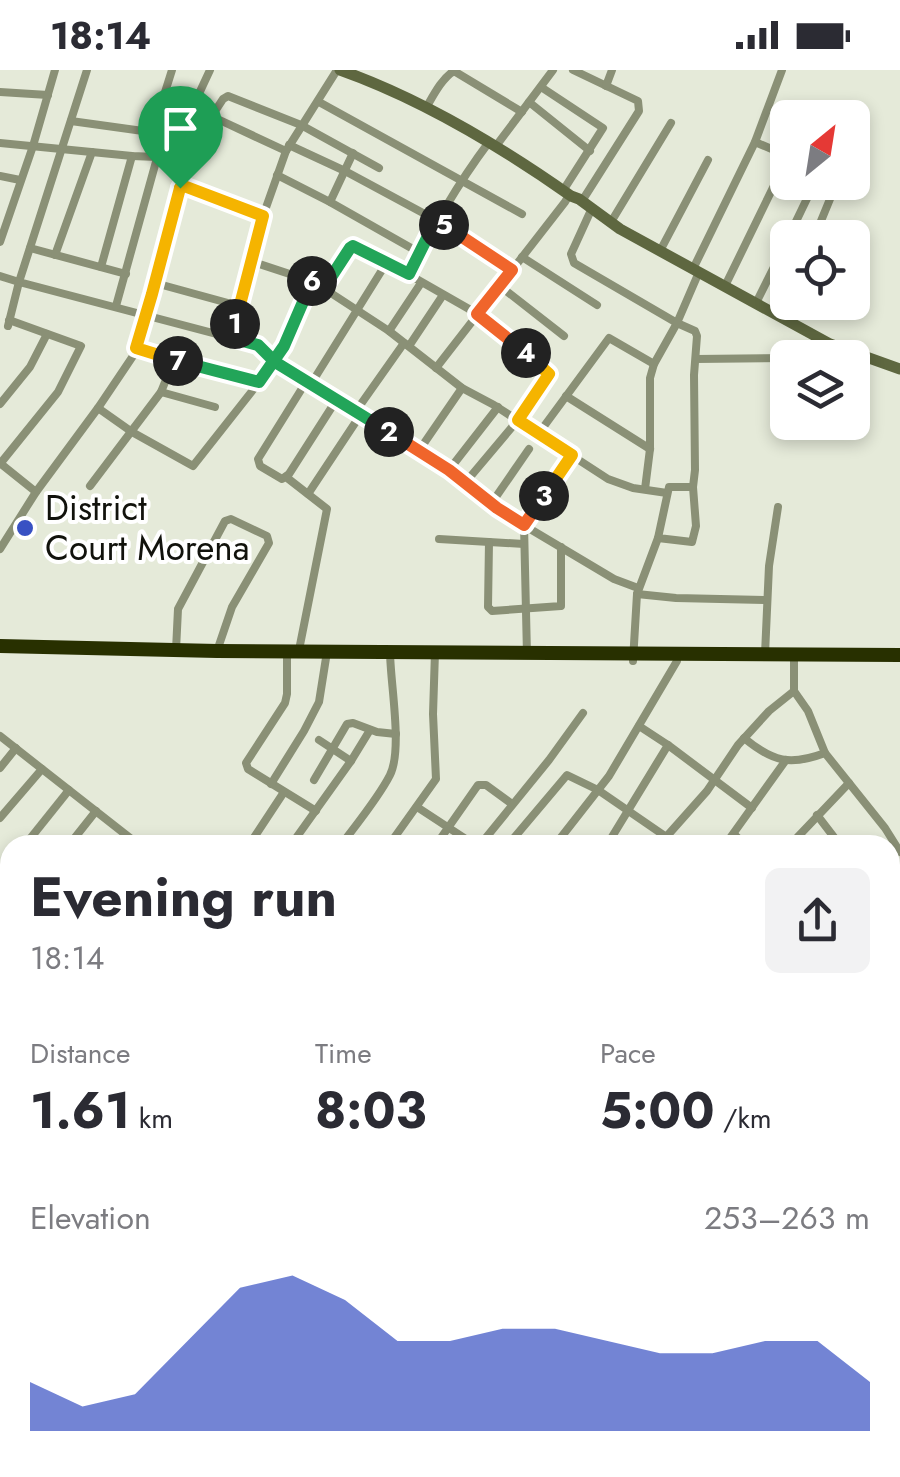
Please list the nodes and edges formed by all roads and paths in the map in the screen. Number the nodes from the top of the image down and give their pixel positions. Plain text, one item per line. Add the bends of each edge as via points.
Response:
1 (54, 70) edge
2 (87, 70) edge
3 (172, 70) edge
4 (210, 70) edge
5 (339, 70) edge
6 (360, 70) edge
7 (553, 70) edge
8 (573, 70) edge
9 (612, 70) edge
10 (782, 70) edge
11 (606, 86) junction
12 (541, 87) junction
13 (0, 92) edge
14 (48, 95) junction
15 (318, 102) junction
16 (529, 102) junction
17 (428, 106) junction
18 (160, 108) dead end
19 (522, 112) junction
20 (211, 116) junction
21 (71, 122) junction
22 (671, 123) dead end
23 (301, 125) junction
24 (179, 136) junction
25 (756, 142) junction
26 (0, 143) edge
27 (495, 143) junction
28 (33, 146) junction
29 (287, 148) junction
30 (770, 148) edge
31 (62, 149) junction
32 (590, 151) junction
33 (92, 152) junction
34 (353, 154) junction
35 (132, 156) junction
36 (157, 158) junction
37 (170, 158) junction
38 (708, 160) dead end
39 (380, 168) dead end
40 (345, 171) junction
41 (276, 175) junction
42 (0, 176) edge
43 (460, 179) junction
44 (20, 180) junction
45 (770, 193) edge
46 (578, 197) junction
47 (330, 202) junction
48 (522, 214) dead end
49 (263, 216) junction
50 (436, 220) junction
51 (611, 222) junction
52 (0, 242) edge
53 (30, 248) junction
54 (660, 251) junction
55 (420, 253) junction
56 (54, 255) junction
57 (522, 257) junction
58 (250, 261) junction
59 (387, 262) junction
60 (101, 267) junction
61 (512, 270) junction
62 (696, 270) junction
63 (126, 274) junction
64 (409, 274) junction
65 (770, 275) edge
66 (0, 276) edge
67 (311, 280) junction
68 (19, 282) junction
69 (421, 282) junction
70 (156, 283) junction
71 (500, 286) junction
72 (725, 286) junction
73 (324, 288) junction
74 (444, 295) junction
75 (756, 304) junction
76 (597, 305) dead end
77 (116, 306) junction
78 (238, 306) junction
79 (357, 310) junction
80 (770, 312) edge
81 (477, 314) junction
82 (146, 315) junction
83 (785, 320) edge
84 (677, 323) junction
85 (389, 331) junction
86 (47, 334) junction
87 (564, 336) dead end
88 (232, 338) junction
89 (823, 340) edge
90 (406, 344) junction
91 (136, 348) junction
92 (770, 358) edge
93 (696, 359) junction
94 (174, 360) junction
95 (870, 360) edge
96 (275, 362) junction
97 (654, 364) junction
98 (436, 368) junction
99 (900, 369) edge
100 (259, 382) junction
101 (309, 383) junction
102 (462, 388) junction
103 (161, 392) junction
104 (566, 396) junction
105 (336, 398) junction
106 (0, 404) edge
107 (498, 407) junction
108 (98, 408) junction
109 (215, 408) dead end
110 (358, 413) junction
111 (518, 420) junction
112 (132, 432) junction
113 (539, 433) junction
114 (529, 449) dead end
115 (650, 449) junction
116 (418, 452) junction
117 (572, 455) junction
118 (0, 464) edge
119 (449, 470) junction
120 (286, 477) junction
121 (465, 483) junction
122 (90, 486) dead end
123 (692, 486) junction
124 (645, 489) junction
125 (36, 492) junction
126 (668, 493) junction
127 (308, 494) junction
128 (491, 504) junction
129 (778, 506) dead end
130 (524, 525) junction
131 (658, 538) junction
132 (438, 539) dead end
133 (489, 542) junction
134 (524, 544) junction
135 (561, 547) junction
136 (0, 549) edge
137 (638, 591) junction
138 (766, 600) junction
139 (526, 609) junction
140 (0, 646) edge
141 (176, 650) junction
142 (217, 651) junction
143 (0, 654) edge
144 (293, 654) junction
145 (390, 654) junction
146 (765, 654) junction
147 (435, 655) junction
148 (527, 656) junction
149 (633, 657) junction
150 (326, 658) junction
151 (677, 658) junction
152 (794, 658) junction
153 (900, 658) edge
154 (794, 690) junction
155 (583, 712) dead end
156 (639, 726) junction
157 (370, 730) junction
158 (396, 734) junction
159 (0, 736) edge
160 (744, 738) junction
161 (319, 740) dead end
162 (668, 744) junction
163 (16, 748) junction
164 (332, 749) junction
165 (826, 752) junction
166 (786, 760) junction
167 (350, 761) junction
168 (0, 768) edge
169 (42, 769) junction
170 (314, 780) dead end
171 (714, 780) junction
172 (848, 783) junction
173 (271, 784) junction
174 (70, 790) junction
175 (598, 790) junction
176 (284, 792) junction
177 (512, 804) junction
178 (418, 807) junction
179 (752, 808) junction
180 (628, 810) junction
181 (96, 811) junction
182 (316, 811) junction
183 (818, 815) junction
184 (0, 818) edge
185 (449, 828) junction
186 (734, 834) edge
187 (33, 835) edge
188 (77, 835) edge
189 (126, 835) edge
190 (256, 835) edge
191 (298, 835) edge
192 (348, 835) edge
193 (397, 835) edge
194 (444, 835) edge
195 (461, 835) edge
196 (486, 835) edge
197 (516, 835) edge
198 (563, 835) edge
199 (612, 835) edge
200 (666, 835) edge
201 (669, 835) edge
202 (799, 835) edge
203 (833, 835) edge
204 (889, 835) edge

1 - 14 street
2 - 21 street
3 - 18 street
4 - 24 street
5 - 15 street
5 - 17 street
6 - 17 street
7 - 12 street
8 - 11 street
9 - 11 street
10 - 25 street
11 - 46 street via 640,108
12 - 16 street
12 - 32 street via 603,126
13 - 14 street
14 - 28 street
15 - 23 street
15 - 43 street
16 - 19 street
16 - 32 street
17 - 19 street via 454,71
17 - 27 street
19 - 27 street
20 - 23 street via 228,96
20 - 29 street
20 - 37 street via 188,154
21 - 24 street
21 - 31 street
22 - 51 street
23 - 29 street
23 - 34 street
24 - 37 street
25 - 30 street
25 - 62 street
26 - 28 street
27 - 43 street
27 - 46 street
28 - 31 street
28 - 44 street
29 - 40 street
29 - 41 street
31 - 33 street
31 - 53 street
32 - 46 street
33 - 35 street
33 - 56 street
34 - 39 street
34 - 40 street
35 - 36 street
35 - 60 street
36 - 37 street
36 - 63 street
38 - 54 street
40 - 47 street
40 - 50 street
41 - 47 street
41 - 49 street
42 - 44 street
43 - 48 street
43 - 50 street
44 - 52 street
45 - 72 street
46 - 51 street
46 - 57 street via 565,202
46 - 84 street via 574,263
47 - 55 street
49 - 58 street
49 - 70 street via 182,186
50 - 55 street
50 - 61 street
51 - 54 street
53 - 56 street
53 - 68 street
54 - 62 street
55 - 64 street
56 - 60 street
57 - 61 street
57 - 76 street
58 - 67 street
58 - 78 street
59 - 64 street
59 - 73 street via 351,247
59 - 79 street
60 - 63 street
61 - 71 street
62 - 72 street
62 - 84 street
63 - 77 street
64 - 69 street
65 - 75 street
66 - 68 street
67 - 73 street
67 - 96 street
68 - 77 street
68 - 86 street via 8,323
69 - 74 street
69 - 85 street
70 - 78 street
70 - 82 street
71 - 81 street
71 - 87 street
72 - 75 street
73 - 79 street
74 - 81 street
74 - 90 street
75 - 80 street
77 - 82 street
78 - 88 street
79 - 85 street
79 - 101 street
81 - 98 street
81 - 111 street via 549,374
82 - 88 street
82 - 91 street
83 - 89 street
84 - 93 street via 696,333
84 - 97 street
85 - 90 street
86 - 106 street
86 - 118 street via 81,346 58,392
88 - 96 street via 258,345
90 - 98 street
90 - 110 street
91 - 94 street
91 - 108 street
92 - 93 street
93 - 123 street
94 - 100 street
94 - 103 street
95 - 99 street
96 - 100 street
96 - 101 street
97 - 104 street via 609,338
97 - 115 street
98 - 102 street
100 - 112 street via 193,466
101 - 105 street
101 - 120 street via 258,459
102 - 107 street
102 - 116 street
103 - 109 street
103 - 112 street
104 - 113 street
104 - 115 street
105 - 110 street
105 - 120 street
107 - 111 street
107 - 119 street
108 - 112 street
108 - 125 street
110 - 116 street
110 - 127 street
111 - 113 street
111 - 121 street
112 - 122 street
113 - 117 street
114 - 128 street
115 - 124 street
116 - 119 street
117 - 124 street via 612,481
117 - 130 street
118 - 125 street
119 - 121 street
120 - 127 street
121 - 128 street
123 - 126 street via 669,487
123 - 131 street via 692,542
124 - 126 street
125 - 136 street
126 - 131 street
127 - 144 street via 326,508
128 - 130 street
129 - 138 street
130 - 134 street
130 - 135 street
131 - 137 street
132 - 133 street
133 - 134 street
133 - 139 street via 490,610
134 - 139 street
135 - 137 street
135 - 139 street via 560,606
137 - 138 street
137 - 149 street
138 - 146 street
139 - 148 street
140 - 141 highway
141 - 142 highway
141 - 142 street via 178,609 224,521 231,519 269,543 232,608
142 - 144 highway
143 - 144 highway
144 - 145 highway
144 - 150 highway
144 - 173 street via 285,703 246,763
145 - 147 highway
145 - 150 highway
145 - 158 street
146 - 151 highway
146 - 152 highway
147 - 148 highway
147 - 178 street via 436,778
148 - 149 highway
149 - 151 highway
150 - 173 street via 318,702
151 - 152 highway
151 - 156 street
152 - 153 highway
152 - 154 street
154 - 160 street
154 - 165 street
155 - 177 street
156 - 162 street
156 - 175 street
157 - 158 street
157 - 164 street via 350,723
157 - 167 street
158 - 192 street via 391,773
159 - 163 street
160 - 166 street
160 - 171 street
161 - 164 street
162 - 171 street
162 - 180 street
163 - 168 street
163 - 169 street
164 - 167 street
164 - 170 street
165 - 166 street
165 - 172 street
166 - 179 street
167 - 182 street
169 - 174 street
169 - 184 street
171 - 179 street
171 - 201 street
172 - 183 street
172 - 204 street
173 - 176 street
174 - 181 street
174 - 187 street
175 - 180 street
175 - 197 street via 567,775
175 - 198 street
176 - 182 street
176 - 190 street
177 - 185 street via 478,786
177 - 196 street
178 - 185 street
178 - 193 street
179 - 186 street
180 - 199 street
180 - 200 street
181 - 188 street
181 - 189 street
182 - 191 street
183 - 202 street
183 - 203 street
185 - 194 street
185 - 195 street

